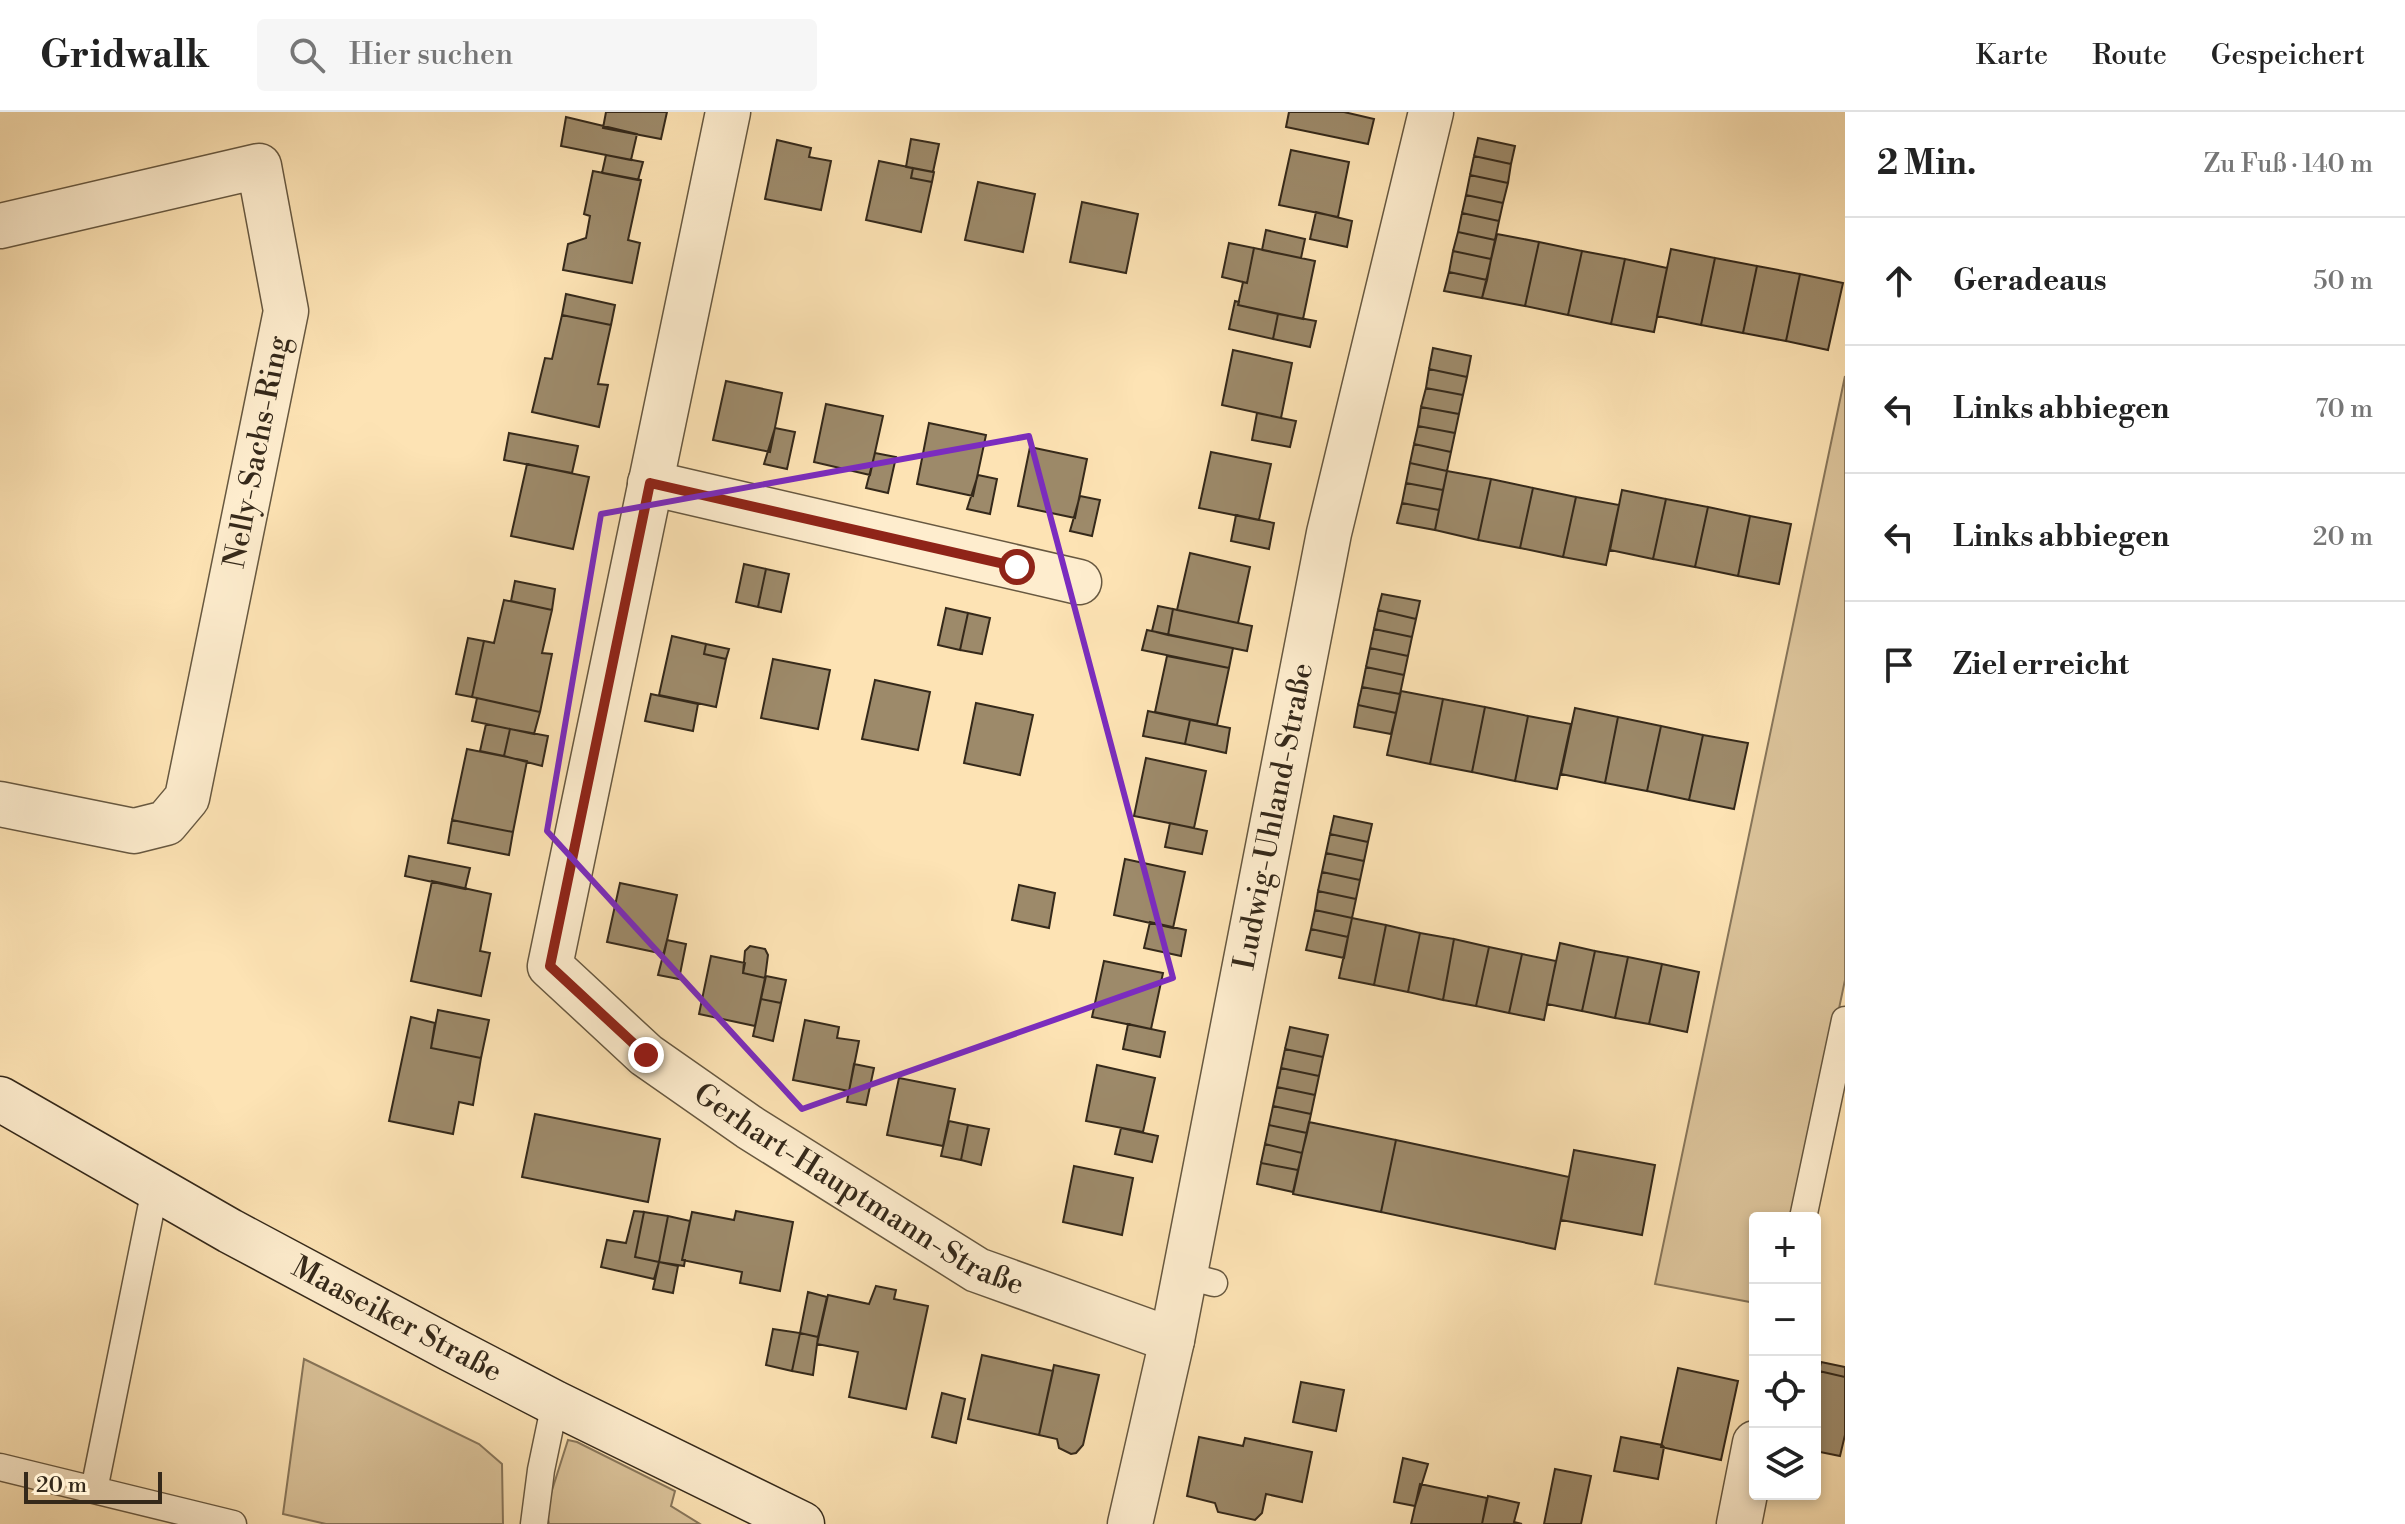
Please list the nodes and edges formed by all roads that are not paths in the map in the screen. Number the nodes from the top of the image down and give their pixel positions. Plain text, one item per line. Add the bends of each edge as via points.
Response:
1 (728, 112) edge
2 (1431, 112) edge
3 (0, 226) edge
4 (650, 483) junction
5 (1079, 582) dead end
6 (0, 804) edge
7 (1845, 1020) edge
8 (0, 1099) edge
9 (155, 1189) junction
10 (1804, 1212) edge
11 (1172, 1340) junction
12 (555, 1403) junction
13 (0, 1467) edge
14 (1749, 1473) edge
15 (94, 1490) junction
16 (233, 1524) edge
17 (534, 1524) edge
18 (802, 1524) edge
19 (1130, 1524) edge
20 (1739, 1524) edge

1 - 4 street, Gerhart-Hauptmann-Straße
2 - 11 street, Ludwig-Uhland-Straße via 1329,533 1198,1279
3 - 6 street, Nelly-Sachs-Ring via 259,166 286,311 187,798 166,823 134,831
4 - 5 street
4 - 11 street, Gerhart-Hauptmann-Straße via 550,966 646,1055 749,1127 977,1270
7 - 10 lane
8 - 9 street, Maaseiker Straße
9 - 12 street, Maaseiker Straße
9 - 15 lane
11 - 19 street, Ludwig-Uhland-Straße
12 - 17 lane
12 - 18 street, Maaseiker Straße
13 - 15 lane
14 - 20 street
15 - 16 lane

